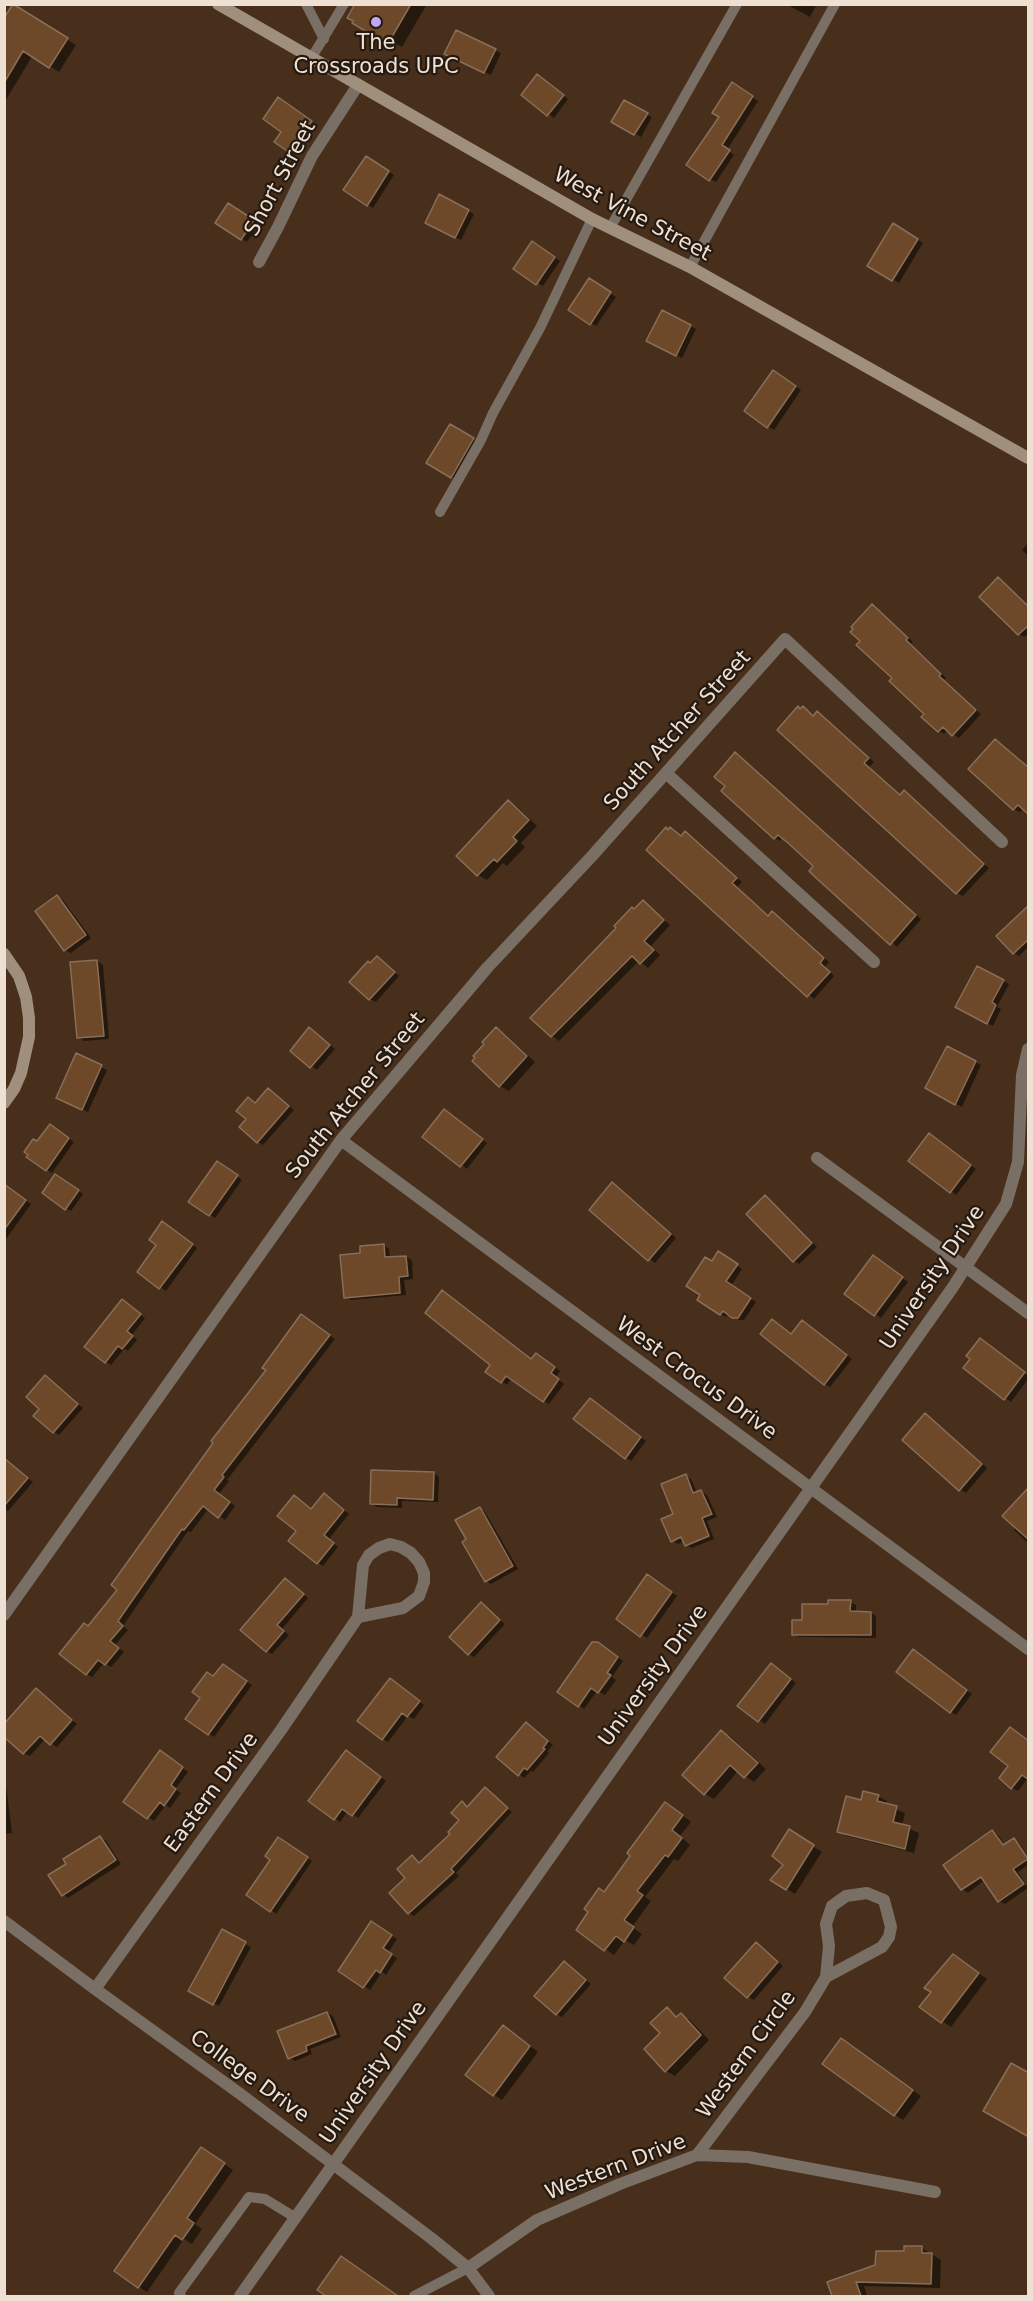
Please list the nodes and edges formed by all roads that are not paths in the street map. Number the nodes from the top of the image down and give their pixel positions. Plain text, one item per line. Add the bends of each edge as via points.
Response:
1 (218, 4) edge
2 (306, 4) edge
3 (344, 4) edge
4 (737, 4) edge
5 (835, 4) edge
6 (324, 39) junction
7 (312, 57) junction
8 (358, 85) junction
9 (592, 219) junction
10 (610, 228) junction
11 (259, 262) dead end
12 (690, 267) junction
13 (1029, 458) edge
14 (440, 512) dead end
15 (666, 773) junction
16 (1002, 842) dead end
17 (4, 954) edge
18 (874, 962) dead end
19 (1029, 1049) edge
20 (4, 1103) edge
21 (341, 1140) junction
22 (817, 1158) dead end
23 (965, 1267) junction
24 (1029, 1313) edge
25 (811, 1488) junction
26 (4, 1615) edge
27 (358, 1617) junction
28 (1029, 1649) edge
29 (4, 1922) edge
30 (826, 1977) junction
31 (95, 1989) junction
32 (697, 2155) junction
33 (334, 2164) junction
34 (935, 2192) dead end
35 (296, 2218) junction
36 (468, 2268) junction
37 (181, 2296) edge
38 (240, 2296) edge
39 (414, 2296) edge
40 (489, 2296) edge

1 - 7 main road, West Vine Street
2 - 6 lane
3 - 6 lane
4 - 10 lane
5 - 12 lane
6 - 7 lane
7 - 8 main road, West Vine Street
8 - 9 main road, West Vine Street
8 - 11 street, Short Street via 312,156
9 - 10 main road, West Vine Street
9 - 14 lane via 540,328
10 - 12 main road, West Vine Street
12 - 13 main road, West Vine Street
15 - 16 street, South Atcher Street via 785,639
15 - 18 street
15 - 21 street, South Atcher Street via 487,968
17 - 20 main road via 19,976 29,1018 26,1056 14,1089
19 - 23 street, University Drive via 1022,1075 1018,1161 1006,1204
21 - 25 street, West Crocus Drive
21 - 26 street, South Atcher Street
22 - 23 street
23 - 24 street
23 - 25 street, University Drive
25 - 28 street, West Crocus Drive
25 - 33 street, University Drive
27 - 27 street, Eastern Drive via 402,1608 419,1596 424,1573 411,1553 390,1545 369,1555 363,1565
27 - 31 street, Eastern Drive via 282,1730
29 - 31 street, College Drive
30 - 30 street, Western Circle via 882,1947 891,1927 884,1900 867,1893 846,1896 832,1906 825,1924 829,1946
30 - 32 street, Western Circle via 805,2012
31 - 33 street, College Drive
32 - 34 street, Western Drive via 748,2157
32 - 36 street, Western Drive via 537,2220
33 - 35 street, University Drive
33 - 36 street, College Drive
35 - 37 lane via 265,2199 249,2197 178,2293
35 - 38 street, University Drive
36 - 39 lane
36 - 40 street, College Drive

